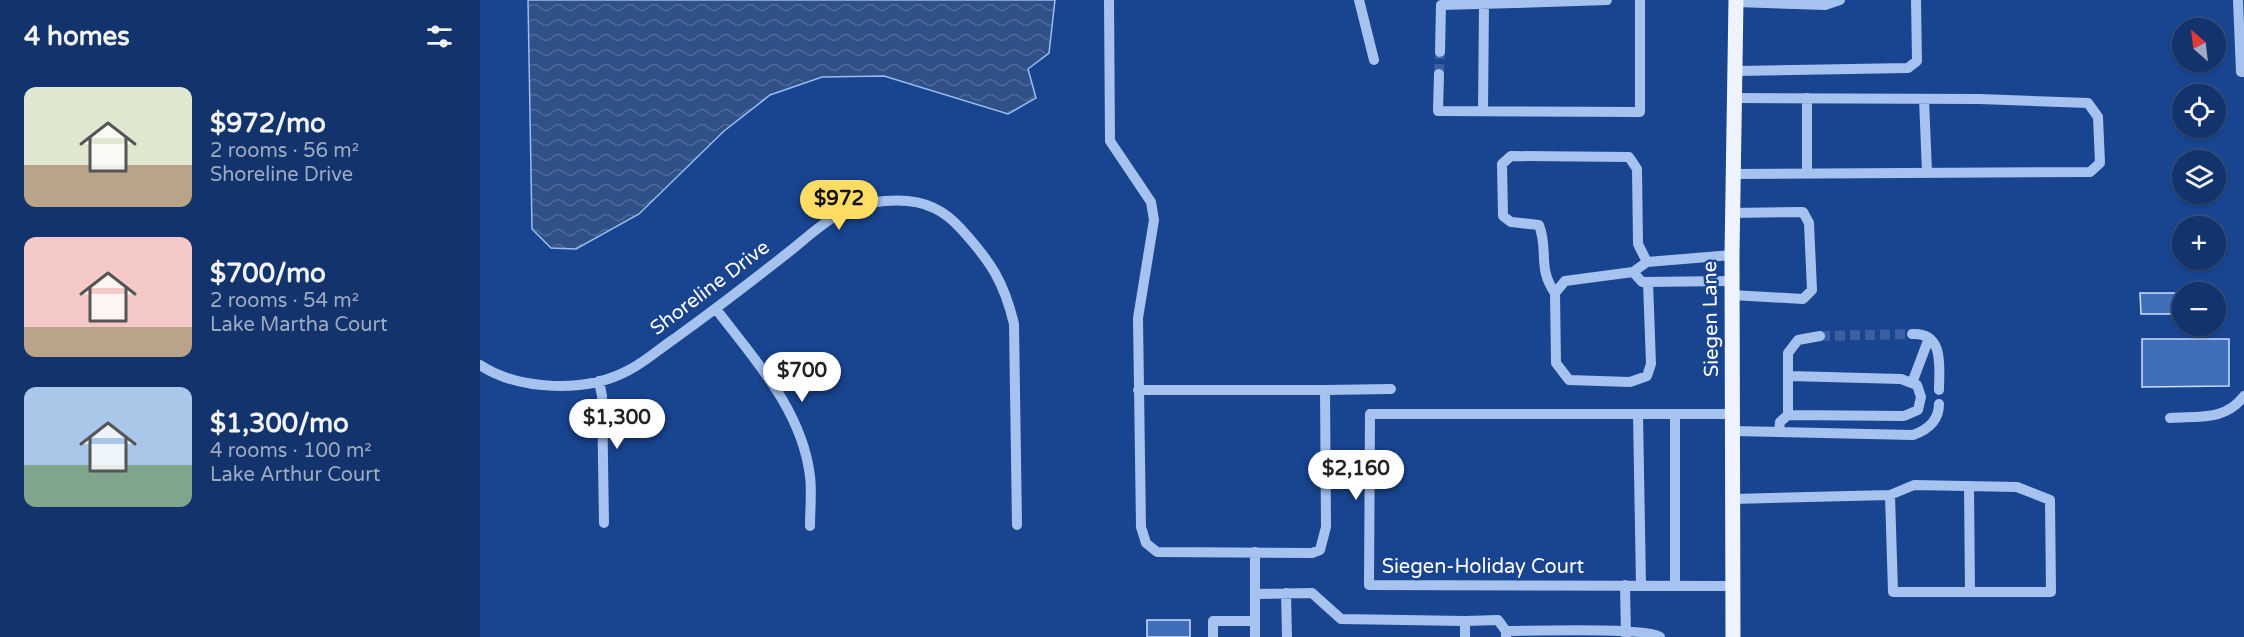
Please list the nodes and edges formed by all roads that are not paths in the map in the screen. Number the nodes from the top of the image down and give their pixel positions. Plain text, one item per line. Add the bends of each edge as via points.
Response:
1 (1109, 0) edge
2 (1359, 0) edge
3 (1607, 0) edge
4 (1640, 0) edge
5 (1840, 0) edge
6 (1916, 0) edge
7 (2238, 0) edge
8 (1515, 1) edge
9 (1736, 1) edge
10 (1484, 3) junction
11 (1440, 52) tunnel mouth
12 (1374, 60) dead end
13 (1736, 71) junction
14 (2244, 72) edge
15 (1439, 74) tunnel mouth
16 (1736, 98) junction
17 (1807, 98) junction
18 (1924, 99) junction
19 (1483, 110) junction
20 (1807, 172) junction
21 (1927, 172) junction
22 (1732, 174) junction
23 (1732, 213) junction
24 (1731, 255) junction
25 (1647, 262) junction
26 (1633, 272) junction
27 (1648, 282) junction
28 (1732, 288) junction
29 (1555, 293) junction
30 (716, 309) junction
31 (1912, 334) tunnel mouth
32 (1820, 336) tunnel mouth
33 (1929, 338) junction
34 (480, 365) edge
35 (1790, 375) junction
36 (599, 381) junction
37 (1912, 383) junction
38 (1391, 389) dead end
39 (1138, 390) junction
40 (1325, 390) junction
41 (1939, 390) dead end
42 (2244, 396) edge
43 (1939, 404) dead end
44 (1638, 414) junction
45 (1675, 414) junction
46 (1733, 414) junction
47 (1788, 415) junction
48 (2170, 418) dead end
49 (1733, 431) junction
50 (1779, 432) junction
51 (1969, 486) junction
52 (1890, 495) junction
53 (1733, 499) junction
54 (604, 522) dead end
55 (1017, 525) dead end
56 (810, 526) dead end
57 (1255, 552) junction
58 (1625, 585) junction
59 (1641, 585) junction
60 (1675, 585) junction
61 (1734, 586) junction
62 (1970, 592) junction
63 (1286, 593) junction
64 (1255, 594) junction
65 (1255, 621) junction
66 (1465, 621) junction
67 (1506, 634) edge
68 (1626, 634) edge
69 (1213, 637) edge
70 (1255, 637) edge
71 (1287, 637) edge
72 (1465, 637) edge
73 (1660, 637) edge
74 (1733, 637) edge

1 - 39 street via 1110,141 1151,202 1154,220 1138,318
2 - 12 street
3 - 8 street
4 - 19 street via 1640,112
5 - 9 street via 1825,5
6 - 13 street via 1917,62 1908,68
7 - 14 street
8 - 10 street
9 - 13 main road, Siegen Lane
10 - 11 street via 1441,5
10 - 19 street
13 - 16 main road, Siegen Lane
15 - 19 street via 1438,111
16 - 17 street
16 - 22 main road, Siegen Lane
17 - 18 street
17 - 20 street
18 - 21 street
18 - 21 street via 2088,104 2098,117 2100,163 2090,172
20 - 21 street
20 - 22 street
22 - 23 main road, Siegen Lane
23 - 24 main road, Siegen Lane
23 - 28 street via 1803,212 1809,223 1812,290 1803,299
24 - 25 street
24 - 28 main road, Siegen Lane
25 - 26 street
25 - 29 street via 1638,244 1637,169 1629,157 1511,156 1502,164 1503,216 1511,222 1539,225 1544,278
26 - 27 street via 1642,282
26 - 29 street via 1565,281
27 - 28 street
27 - 29 street via 1651,364 1647,376 1630,382 1569,380 1556,363
28 - 46 main road, Siegen Lane
30 - 36 street, Shoreline Drive via 628,371
30 - 55 street, Shoreline Drive via 838,214 870,203 905,201 933,207 952,219 999,277 1014,324
30 - 56 street via 788,408 803,443 810,476
31 - 33 street
32 - 35 street via 1808,336 1792,344 1788,353
33 - 37 street
33 - 41 street via 1939,351
34 - 36 street, Shoreline Drive via 513,379 541,385
35 - 37 street via 1901,379
35 - 47 street
36 - 54 street
37 - 47 street via 1917,385 1921,397 1917,410 1904,416
38 - 40 street
39 - 40 street
39 - 57 street via 1141,527 1146,543 1157,552
40 - 57 street via 1324,542 1320,550 1312,553
42 - 48 street via 2223,414
43 - 50 street via 1928,429 1913,435
44 - 45 street, Siegen-Holiday Court
44 - 58 street, Siegen-Holiday Court via 1370,414 1369,585
44 - 59 street
45 - 46 street, Siegen-Holiday Court
45 - 60 street
46 - 49 main road, Siegen Lane
47 - 50 street via 1780,422
49 - 50 street
49 - 53 main road, Siegen Lane
51 - 52 street via 1914,485
51 - 62 street
51 - 62 street via 2017,487 2050,500 2051,592
52 - 53 street
52 - 62 street via 1893,592
53 - 61 main road, Siegen Lane
57 - 64 street
58 - 59 street, Siegen-Holiday Court
58 - 68 street
59 - 60 street, Siegen-Holiday Court
60 - 61 street, Siegen-Holiday Court
61 - 74 main road, Siegen Lane
63 - 64 street
63 - 66 street via 1312,593 1341,619
63 - 71 street
64 - 65 street
65 - 69 street via 1213,621
65 - 70 street
66 - 67 street via 1498,620
66 - 72 street
67 - 68 street
68 - 73 street via 1654,632

